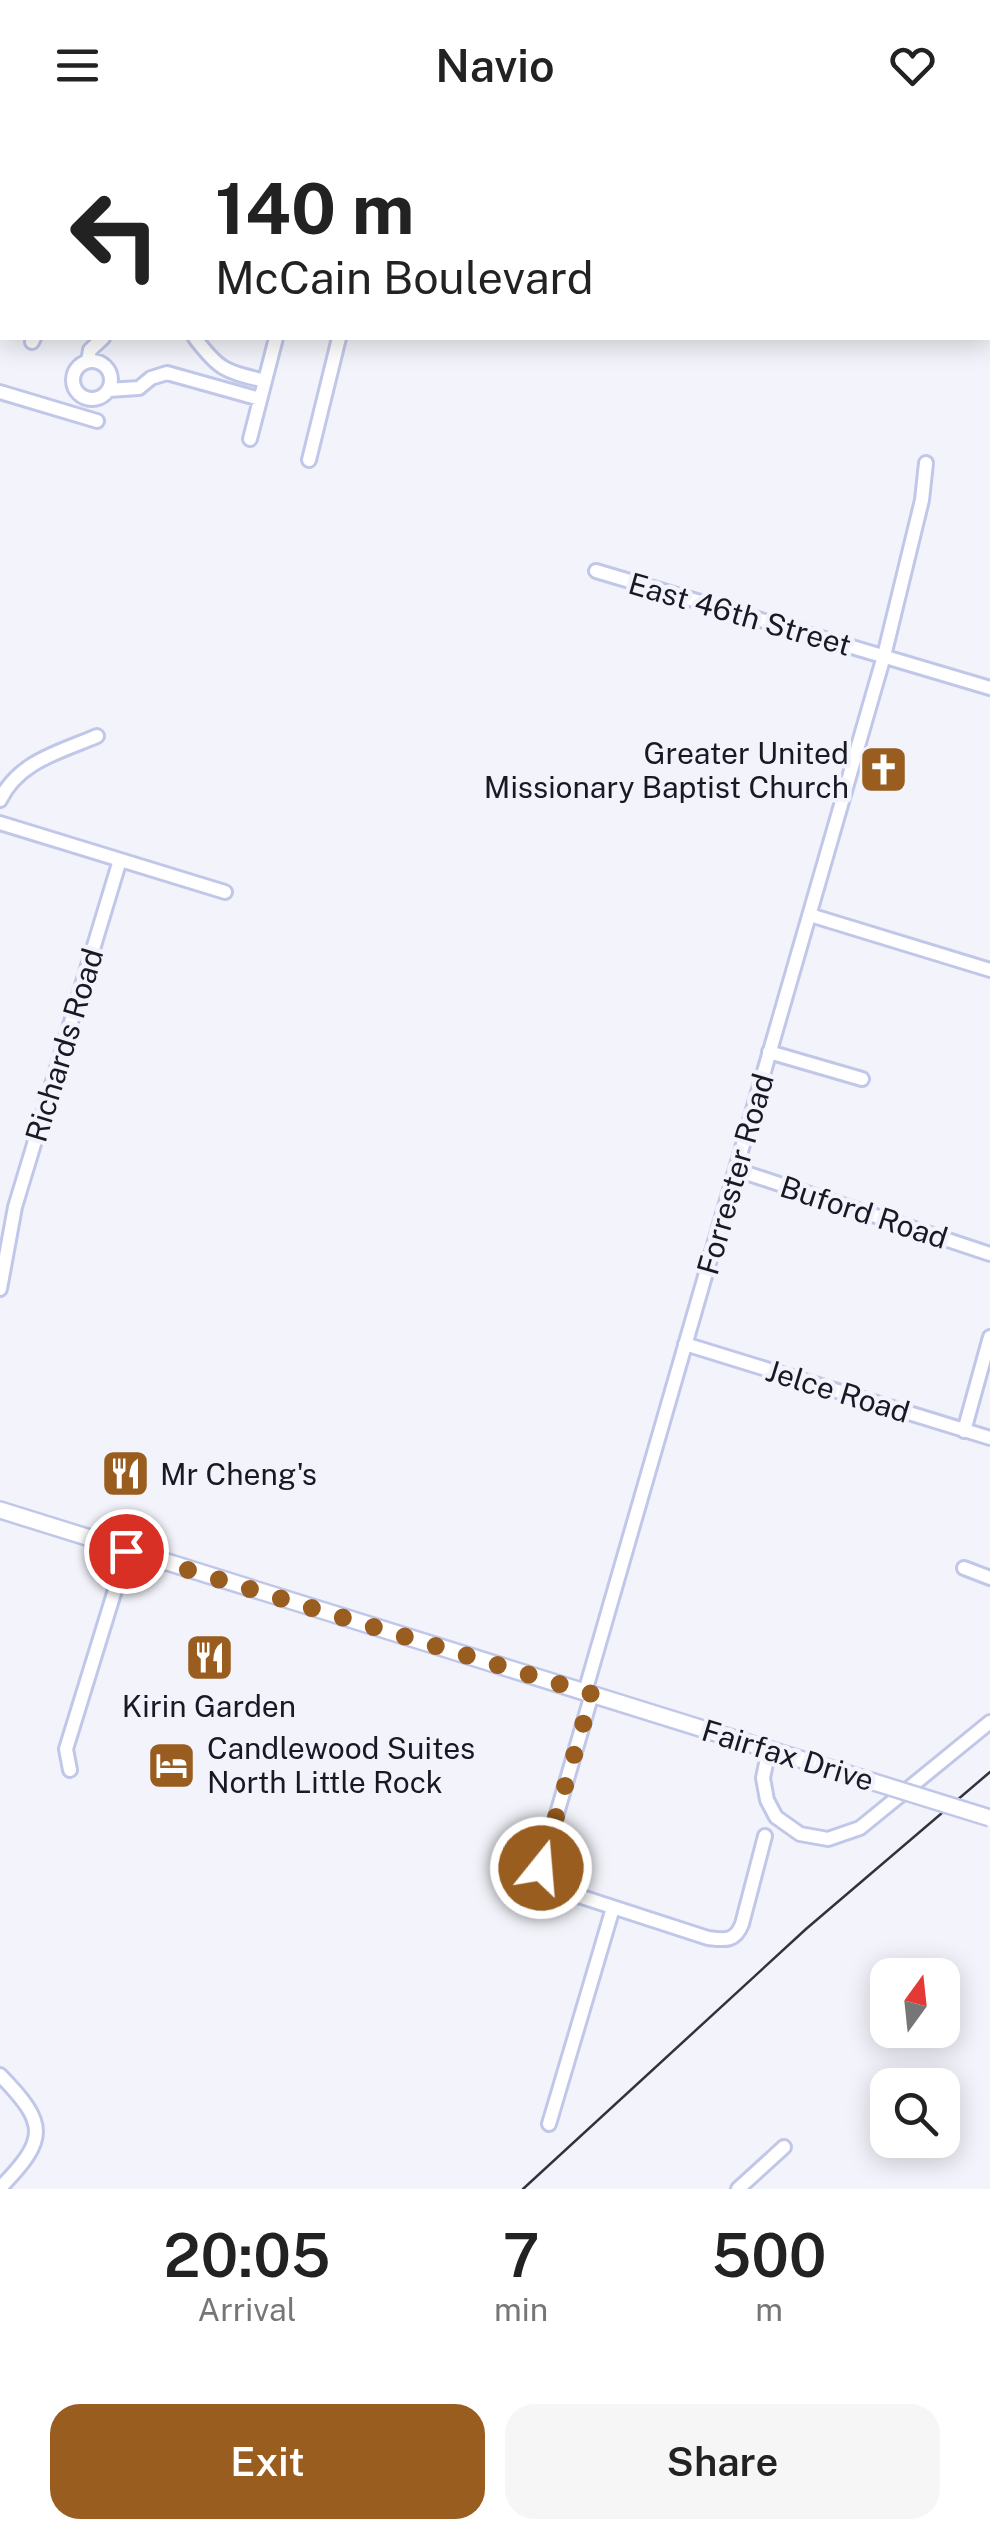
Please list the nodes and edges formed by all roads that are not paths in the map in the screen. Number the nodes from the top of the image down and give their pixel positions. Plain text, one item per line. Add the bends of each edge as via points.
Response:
1 (101, 340) edge
2 (197, 340) edge
3 (275, 340) edge
4 (339, 340) edge
5 (88, 361) junction
6 (265, 381) junction
7 (108, 390) junction
8 (0, 392) edge
9 (86, 397) junction
10 (260, 398) junction
11 (250, 440) dead end
12 (309, 460) dead end
13 (926, 464) dead end
14 (596, 571) dead end
15 (884, 656) junction
16 (990, 688) edge
17 (97, 736) dead end
18 (0, 800) edge
19 (0, 823) edge
20 (120, 860) junction
21 (226, 892) dead end
22 (810, 915) junction
23 (990, 970) edge
24 (770, 1052) junction
25 (862, 1079) dead end
26 (737, 1170) junction
27 (990, 1254) edge
28 (0, 1289) edge
29 (990, 1336) edge
30 (686, 1344) junction
31 (964, 1431) junction
32 (990, 1438) edge
33 (0, 1510) edge
34 (126, 1551) junction
35 (964, 1568) dead end
36 (990, 1578) edge
37 (588, 1693) junction
38 (990, 1722) edge
39 (769, 1749) junction
40 (70, 1770) dead end
41 (990, 1818) edge
42 (765, 1836) dead end
43 (613, 1908) junction
44 (0, 2075) edge
45 (549, 2124) dead end
46 (784, 2147) dead end
47 (0, 2188) edge
48 (738, 2189) edge

1 - 5 street
2 - 6 street via 214,364
3 - 6 street
4 - 12 street
5 - 7 street via 109,372
5 - 9 street via 73,379
6 - 10 street
7 - 9 street
7 - 10 street via 139,388 167,373
8 - 9 street via 86,418
10 - 11 street
13 - 15 street, Forrester Road
14 - 15 street, East 46th Street
15 - 16 street
15 - 22 street, Forrester Road
17 - 18 street via 32,764
19 - 20 street
20 - 21 street
20 - 28 street, Richards Road via 16,1206
22 - 23 street
22 - 24 street, Forrester Road
24 - 25 street
24 - 26 street, Forrester Road
26 - 27 street, Buford Road
26 - 30 street, Forrester Road
29 - 31 street
30 - 31 street, Jelce Road
30 - 37 street, Forrester Road
31 - 32 street, Jelce Road
33 - 34 main road, Fairfax Drive
34 - 37 main road, Fairfax Drive
34 - 40 street via 66,1749
35 - 36 street
37 - 39 main road, Fairfax Drive
37 - 43 street, Forrester Road via 542,1879
38 - 39 street via 860,1828 833,1839 800,1834 776,1816 764,1785
39 - 41 main road, Fairfax Drive, bridge
42 - 43 street via 742,1924 728,1940
43 - 45 street
44 - 47 street via 30,2109 36,2135 29,2158
46 - 48 street

